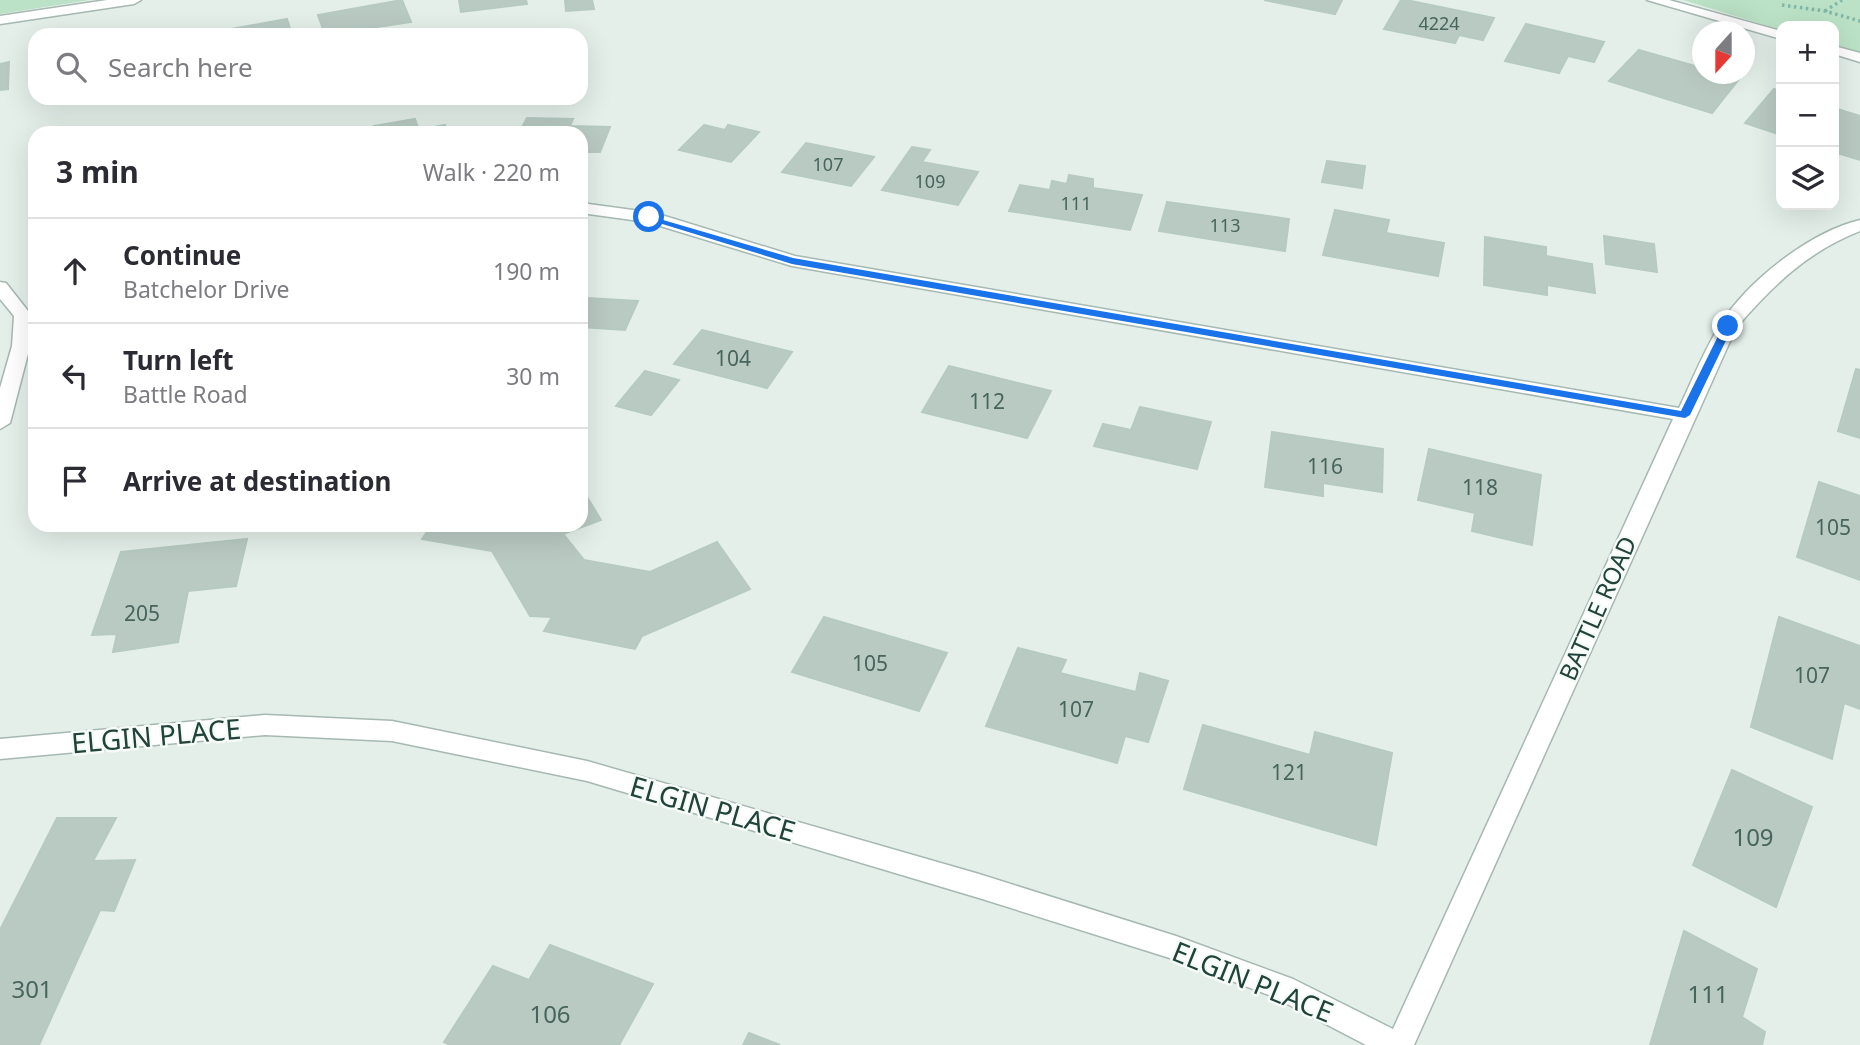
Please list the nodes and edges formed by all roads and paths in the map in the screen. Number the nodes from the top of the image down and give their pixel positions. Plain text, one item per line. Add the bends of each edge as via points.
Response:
1 (134, 0) edge
2 (1654, 0) edge
3 (1842, 0) edge
4 (1773, 4) dead end
5 (1825, 11) junction
6 (0, 20) edge
7 (1860, 21) edge
8 (1776, 34) edge
9 (1839, 52) edge
10 (1860, 58) edge
11 (588, 209) edge
12 (1860, 225) edge
13 (0, 287) edge
14 (28, 313) edge
15 (28, 318) edge
16 (1685, 415) junction
17 (0, 423) edge
18 (0, 749) edge
19 (1398, 1045) edge

1 - 6 street
2 - 8 street
3 - 5 path
4 - 5 path
5 - 7 path
9 - 10 street
11 - 16 street via 649,217 792,261
12 - 16 street, BATTLE ROAD via 1820,241 1765,284 1728,326
13 - 14 street
15 - 17 street
16 - 19 street, BATTLE ROAD
18 - 19 street, ELGIN PLACE via 265,725 392,732 587,771 1176,948 1283,988

